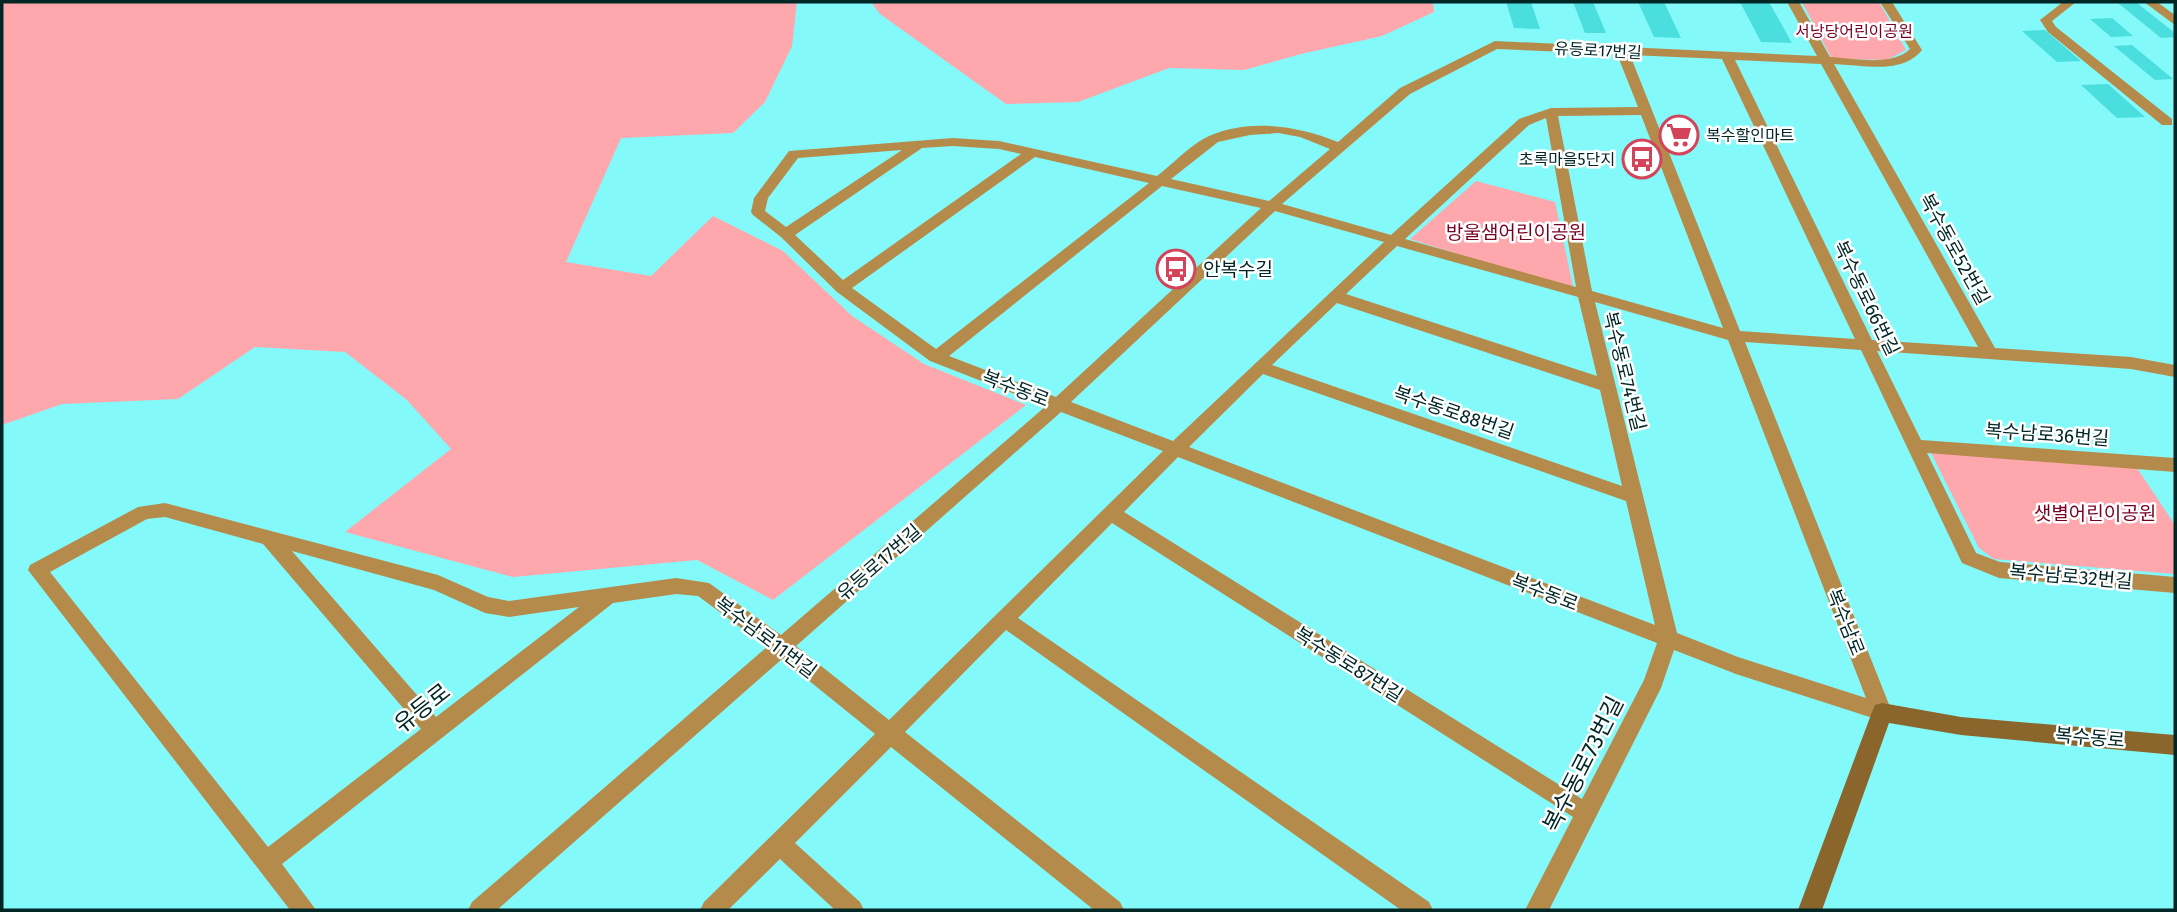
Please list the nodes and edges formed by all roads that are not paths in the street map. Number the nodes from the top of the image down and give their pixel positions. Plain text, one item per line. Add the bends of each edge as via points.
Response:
1 (1793, 2) edge
2 (1886, 2) edge
3 (2070, 2) edge
4 (2150, 2) edge
5 (2175, 21) edge
6 (1622, 51) junction
7 (1727, 55) junction
8 (1825, 61) junction
9 (1551, 111) junction
10 (1645, 111) junction
11 (2168, 122) dead end
12 (919, 145) junction
13 (1340, 148) junction
14 (1033, 152) junction
15 (1164, 181) junction
16 (1272, 206) junction
17 (786, 234) junction
18 (1392, 240) junction
19 (842, 288) junction
20 (1585, 294) junction
21 (1334, 296) junction
22 (1733, 335) junction
23 (1866, 345) junction
24 (1991, 355) junction
25 (936, 357) junction
26 (1260, 367) junction
27 (2175, 370) edge
28 (1607, 386) junction
29 (1059, 404) junction
30 (1916, 446) junction
31 (1175, 449) junction
32 (2175, 465) edge
33 (1634, 497) junction
34 (1111, 513) junction
35 (269, 538) junction
36 (1969, 558) joint
37 (2175, 584) edge
38 (609, 595) junction
39 (1005, 619) junction
40 (1668, 639) junction
41 (782, 647) junction
42 (1882, 712) junction
43 (435, 732) junction
44 (891, 734) junction
45 (2175, 745) edge
46 (1587, 814) junction
47 (780, 844) junction
48 (267, 862) junction
49 (304, 910) edge
50 (480, 910) edge
51 (712, 910) edge
52 (852, 910) edge
53 (1112, 910) edge
54 (1421, 910) edge
55 (1537, 910) edge
56 (1810, 910) edge

1 - 8 street, 복수동로52번길
2 - 8 street, 유등로17번길 via 1916,50 1908,58 1890,63
3 - 11 street via 2046,19 2052,29
4 - 5 street
6 - 7 street, 유등로17번길
6 - 10 street, 복수남로
6 - 13 street, 유등로17번길 via 1495,45 1405,91
7 - 8 street, 유등로17번길
7 - 23 street, 복수동로66번길
8 - 24 street, 복수동로52번길
9 - 10 street
9 - 18 street via 1524,122
9 - 20 street, 복수동로74번길
10 - 22 street, 복수남로
12 - 14 street, 복수동로 via 961,142
12 - 17 street, 복수동로
12 - 17 street, 복수동로 via 794,154 761,198 758,212
13 - 15 street via 1301,131 1249,131 1213,139
13 - 16 street, 유등로17번길
14 - 15 street, 복수동로
14 - 19 street
15 - 16 street, 복수동로
15 - 25 street
16 - 18 street
16 - 29 street, 유등로17번길
17 - 19 street, 복수동로
18 - 20 street
18 - 21 street
19 - 25 street, 복수동로
20 - 22 street
20 - 28 street, 복수동로74번길
21 - 26 street
21 - 28 street
22 - 23 street
22 - 42 street, 복수남로
23 - 24 street
23 - 30 street, 복수동로66번길
24 - 27 street
25 - 29 street, 복수동로
26 - 31 street
26 - 33 street, 복수동로88번길
28 - 33 street, 복수동로74번길
29 - 31 street, 복수동로
29 - 41 street, 유등로17번길
30 - 32 street, 복수남로36번길
30 - 36 street, 복수동로66번길
31 - 34 street
31 - 40 street, 복수동로
33 - 40 street, 복수동로74번길
34 - 39 street
34 - 46 street, 복수동로87번길
35 - 38 street, 복수남로11번길 via 438,583 485,605 509,608
35 - 43 street
35 - 48 street, 복수남로11번길 via 165,510 144,512 37,570
36 - 37 street, 복수남로32번길 via 1998,570
38 - 41 street, 복수남로11번길 via 676,586 702,589
38 - 43 street, 유등로
39 - 44 street
39 - 54 street
40 - 42 street, 복수동로
40 - 46 street, 복수동로73번길 via 1654,681
41 - 44 street, 복수남로11번길
41 - 50 street, 유등로17번길
42 - 45 main road, 복수동로 via 1961,726
42 - 56 main road
43 - 48 street, 유등로
44 - 47 street
44 - 53 street, 복수남로11번길
46 - 55 street, 복수동로73번길
47 - 51 street
47 - 52 street
48 - 49 street

